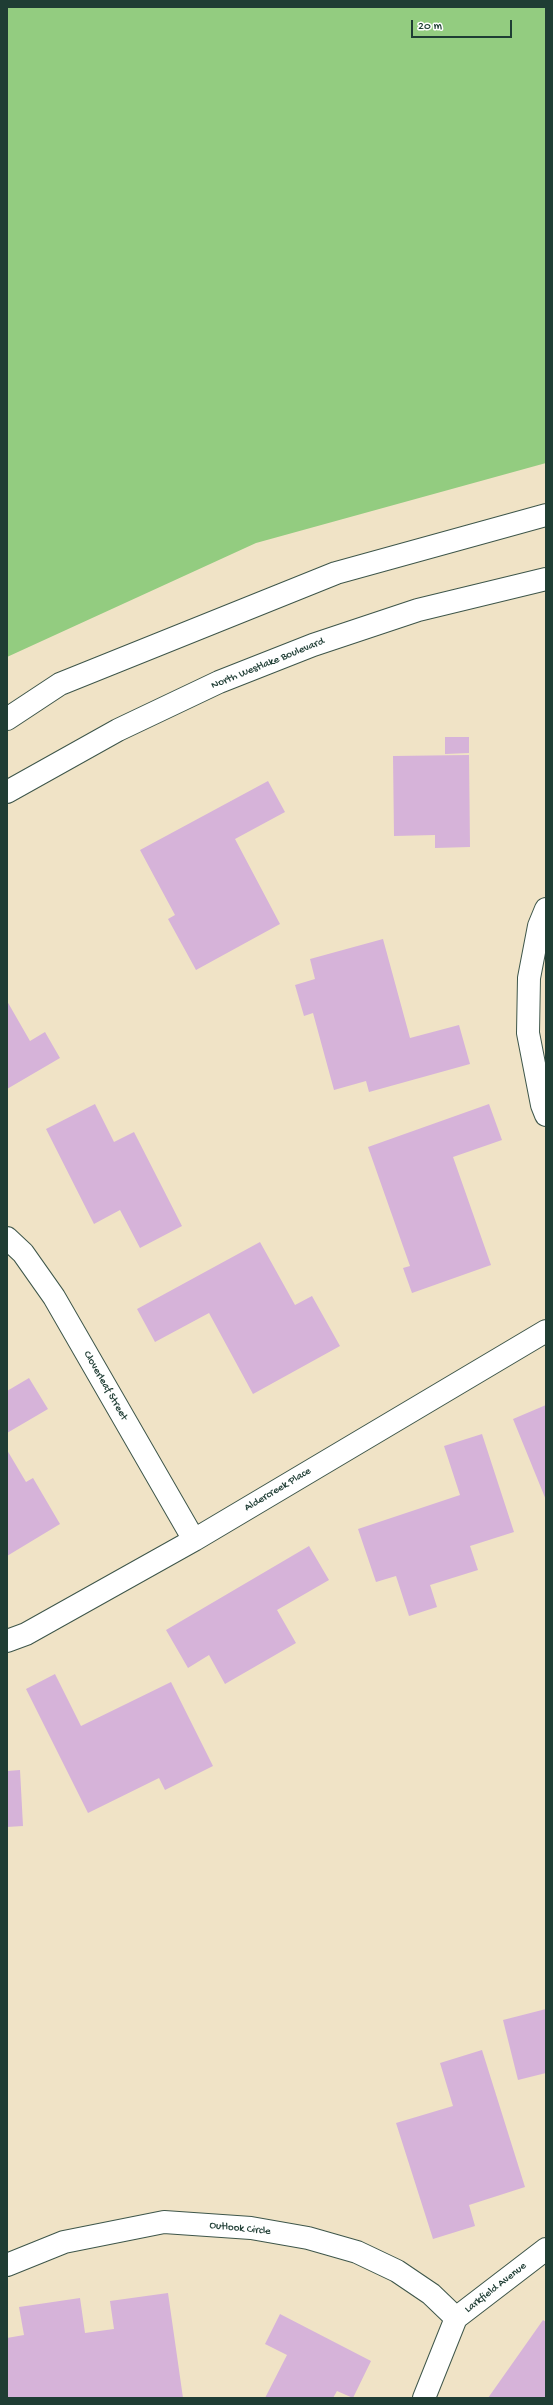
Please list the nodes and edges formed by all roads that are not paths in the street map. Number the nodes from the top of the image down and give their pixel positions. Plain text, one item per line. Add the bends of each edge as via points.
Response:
1 (546, 515) edge
2 (546, 579) edge
3 (7, 719) edge
4 (7, 792) edge
5 (546, 909) edge
6 (546, 1115) edge
7 (7, 1238) edge
8 (546, 1331) edge
9 (194, 1540) junction
10 (7, 1641) edge
11 (546, 2249) edge
12 (7, 2265) edge
13 (456, 2318) junction
14 (424, 2398) edge

1 - 3 street via 336,573 60,684
2 - 4 street, North Westlake Boulevard via 418,610 298,651 218,682 118,730
5 - 6 street via 539,926 529,978 528,1033
7 - 9 street, Cloverleaf Street via 23,1253 54,1297
8 - 9 street, Aldercreek Place
9 - 10 street, Aldercreek Place via 26,1634
11 - 13 street, Larkfield Avenue
12 - 13 street, Outlook Circle via 64,2242 164,2222 251,2228 308,2238 357,2252 397,2271 431,2294
13 - 14 street, Larkfield Avenue

